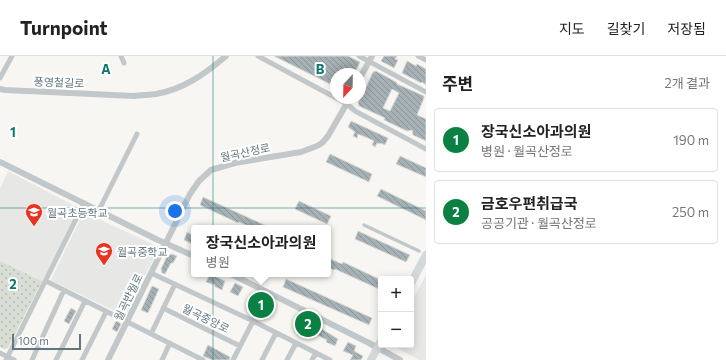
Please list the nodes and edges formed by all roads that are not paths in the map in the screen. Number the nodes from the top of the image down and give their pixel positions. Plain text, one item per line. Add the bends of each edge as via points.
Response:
1 (12, 56) edge
2 (121, 56) edge
3 (226, 56) edge
4 (258, 56) edge
5 (358, 56) edge
6 (418, 56) edge
7 (371, 59) edge
8 (426, 60) edge
9 (124, 63) dead end
10 (366, 68) edge
11 (0, 78) edge
12 (0, 89) edge
13 (426, 92) edge
14 (330, 95) edge
15 (346, 104) edge
16 (350, 104) edge
17 (137, 134) dead end
18 (426, 149) edge
19 (0, 162) edge
20 (84, 203) junction
21 (99, 210) junction
22 (364, 225) dead end
23 (166, 243) junction
24 (423, 253) edge
25 (191, 255) edge
26 (151, 273) junction
27 (414, 276) edge
28 (237, 277) edge
29 (46, 281) junction
30 (175, 284) junction
31 (64, 290) junction
32 (85, 301) junction
33 (163, 308) junction
34 (106, 312) junction
35 (253, 321) junction
36 (127, 322) junction
37 (276, 333) junction
38 (151, 334) junction
39 (296, 343) junction
40 (170, 344) junction
41 (378, 344) edge
42 (240, 346) junction
43 (378, 346) edge
44 (384, 348) edge
45 (0, 352) edge
46 (316, 353) junction
47 (7, 358) edge
48 (14, 360) edge
49 (32, 360) edge
50 (56, 360) edge
51 (82, 360) edge
52 (108, 360) edge
53 (162, 360) edge
54 (203, 360) edge
55 (233, 360) edge
56 (262, 360) edge
57 (287, 360) edge
58 (312, 360) edge
59 (330, 360) edge
60 (371, 360) edge
61 (400, 360) edge

1 - 11 street
2 - 9 street
3 - 12 street, 풍영철길로 via 202,76 170,91 155,94 134,96
4 - 14 street
5 - 7 street
6 - 8 street
7 - 10 street
7 - 13 street
15 - 23 street, 월곡산정로 via 328,136 317,146 301,152 235,163 211,170 194,187
16 - 18 street via 355,111
17 - 21 street
19 - 20 street
20 - 21 street
20 - 29 street
21 - 23 street
22 - 24 street
23 - 25 street
23 - 26 street, 월곡반월로
24 - 27 main road
26 - 30 street
26 - 36 street, 월곡반월로
28 - 41 street via 369,342
29 - 31 street
29 - 47 street
30 - 33 street
30 - 35 street
31 - 32 street
31 - 49 street
32 - 34 street
32 - 50 street
33 - 38 street
33 - 42 street, 월곡중앙로
34 - 36 street
34 - 51 street
35 - 37 street
35 - 42 street
36 - 38 street
36 - 52 street, 월곡반월로
37 - 39 street
37 - 56 street
38 - 40 street
39 - 46 street
39 - 57 street
40 - 53 street
40 - 54 street
42 - 55 street
43 - 60 main road
44 - 61 street
45 - 47 street
46 - 58 street
46 - 59 street
47 - 48 street

